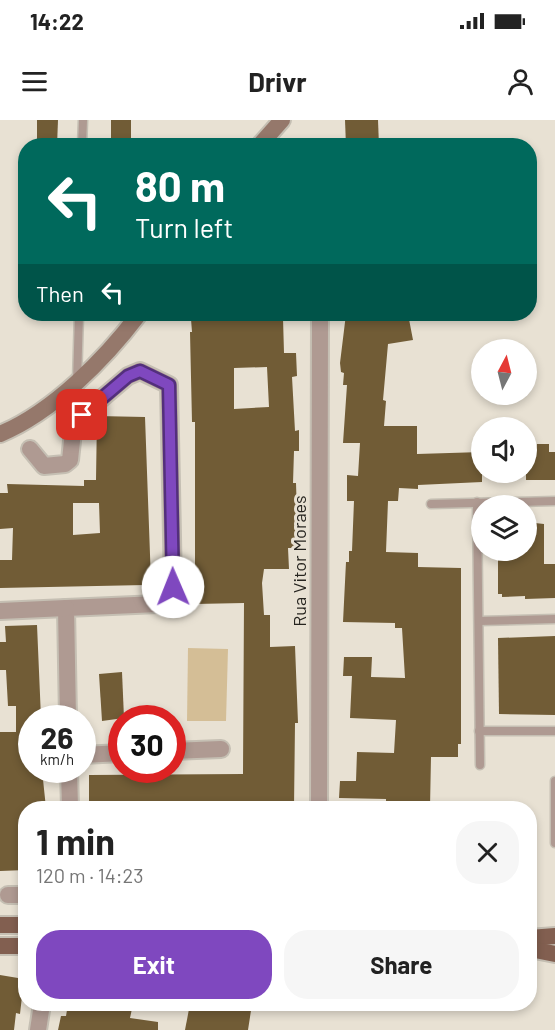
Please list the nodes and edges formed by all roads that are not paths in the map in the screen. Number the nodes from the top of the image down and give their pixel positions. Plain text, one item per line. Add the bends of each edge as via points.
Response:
1 (82, 120) edge
2 (282, 120) edge
3 (82, 138) edge
4 (266, 138) edge
5 (79, 321) edge
6 (133, 321) edge
7 (320, 321) edge
8 (77, 383) junction
9 (0, 434) edge
10 (30, 449) dead end
11 (537, 501) edge
12 (555, 501) edge
13 (471, 502) edge
14 (431, 504) dead end
15 (478, 561) edge
16 (66, 608) junction
17 (0, 611) edge
18 (555, 620) edge
19 (479, 621) junction
20 (68, 705) edge
21 (479, 731) junction
22 (555, 731) edge
23 (222, 749) dead end
24 (186, 750) edge
25 (480, 765) dead end
26 (555, 781) edge
27 (69, 783) edge
28 (70, 801) edge
29 (318, 801) edge
30 (555, 843) edge
31 (0, 925) edge
32 (18, 925) edge
33 (555, 936) edge
34 (537, 937) edge
35 (0, 946) edge
36 (18, 946) edge
37 (537, 950) edge
38 (555, 954) edge
39 (41, 1011) edge
40 (38, 1030) edge

1 - 3 lane
2 - 4 main road
5 - 8 lane
6 - 8 main road
7 - 29 street, Rua Vitor Moraes
8 - 9 main road via 17,427
10 - 16 street via 44,466 65,464 70,460 74,422 128,376 140,371 169,385 173,587 168,598 158,604
11 - 12 lane
13 - 14 lane
15 - 19 lane
16 - 17 street
16 - 20 street
18 - 19 lane
19 - 21 lane
21 - 22 lane
21 - 25 lane
23 - 24 street
26 - 30 lane
27 - 28 street
31 - 32 main road
33 - 34 main road
35 - 36 main road
37 - 38 main road
39 - 40 street

